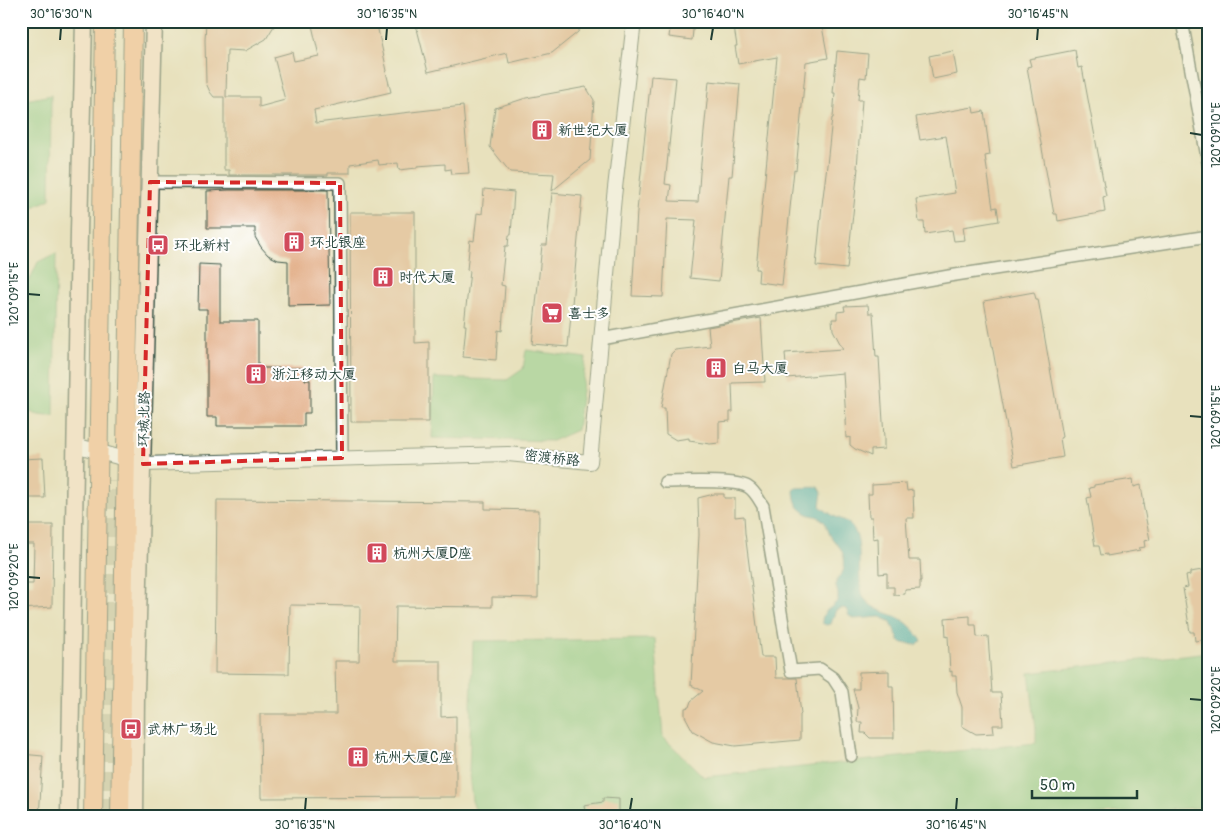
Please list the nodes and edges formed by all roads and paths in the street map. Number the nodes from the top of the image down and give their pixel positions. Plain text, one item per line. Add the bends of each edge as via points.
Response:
1 (84, 21) edge
2 (106, 21) edge
3 (133, 21) edge
4 (154, 21) edge
5 (634, 21) edge
6 (1182, 21) edge
7 (1209, 168) edge
8 (150, 182) junction
9 (1209, 236) edge
10 (601, 339) junction
11 (75, 445) junction
12 (99, 452) junction
13 (342, 458) junction
14 (134, 462) junction
15 (665, 482) dead end
16 (852, 756) dead end
17 (69, 817) edge
18 (93, 817) edge
19 (120, 817) edge
20 (135, 817) edge

1 - 11 main road
2 - 12 main road
3 - 14 main road, 环城北路
4 - 8 main road, 环城北路
5 - 10 street, 密渡桥路
6 - 7 street
8 - 13 street via 340,184
8 - 14 main road, 环城北路
9 - 10 street via 949,276
10 - 13 street, 密渡桥路 via 590,462 508,454
11 - 12 street, 密渡桥路
11 - 17 main road
12 - 14 street, 密渡桥路
12 - 18 main road
13 - 14 street, 密渡桥路
14 - 19 main road, 环城北路
14 - 20 main road, 环城北路
15 - 16 street via 742,484 751,489 763,506 791,671 820,669 834,678 842,692

